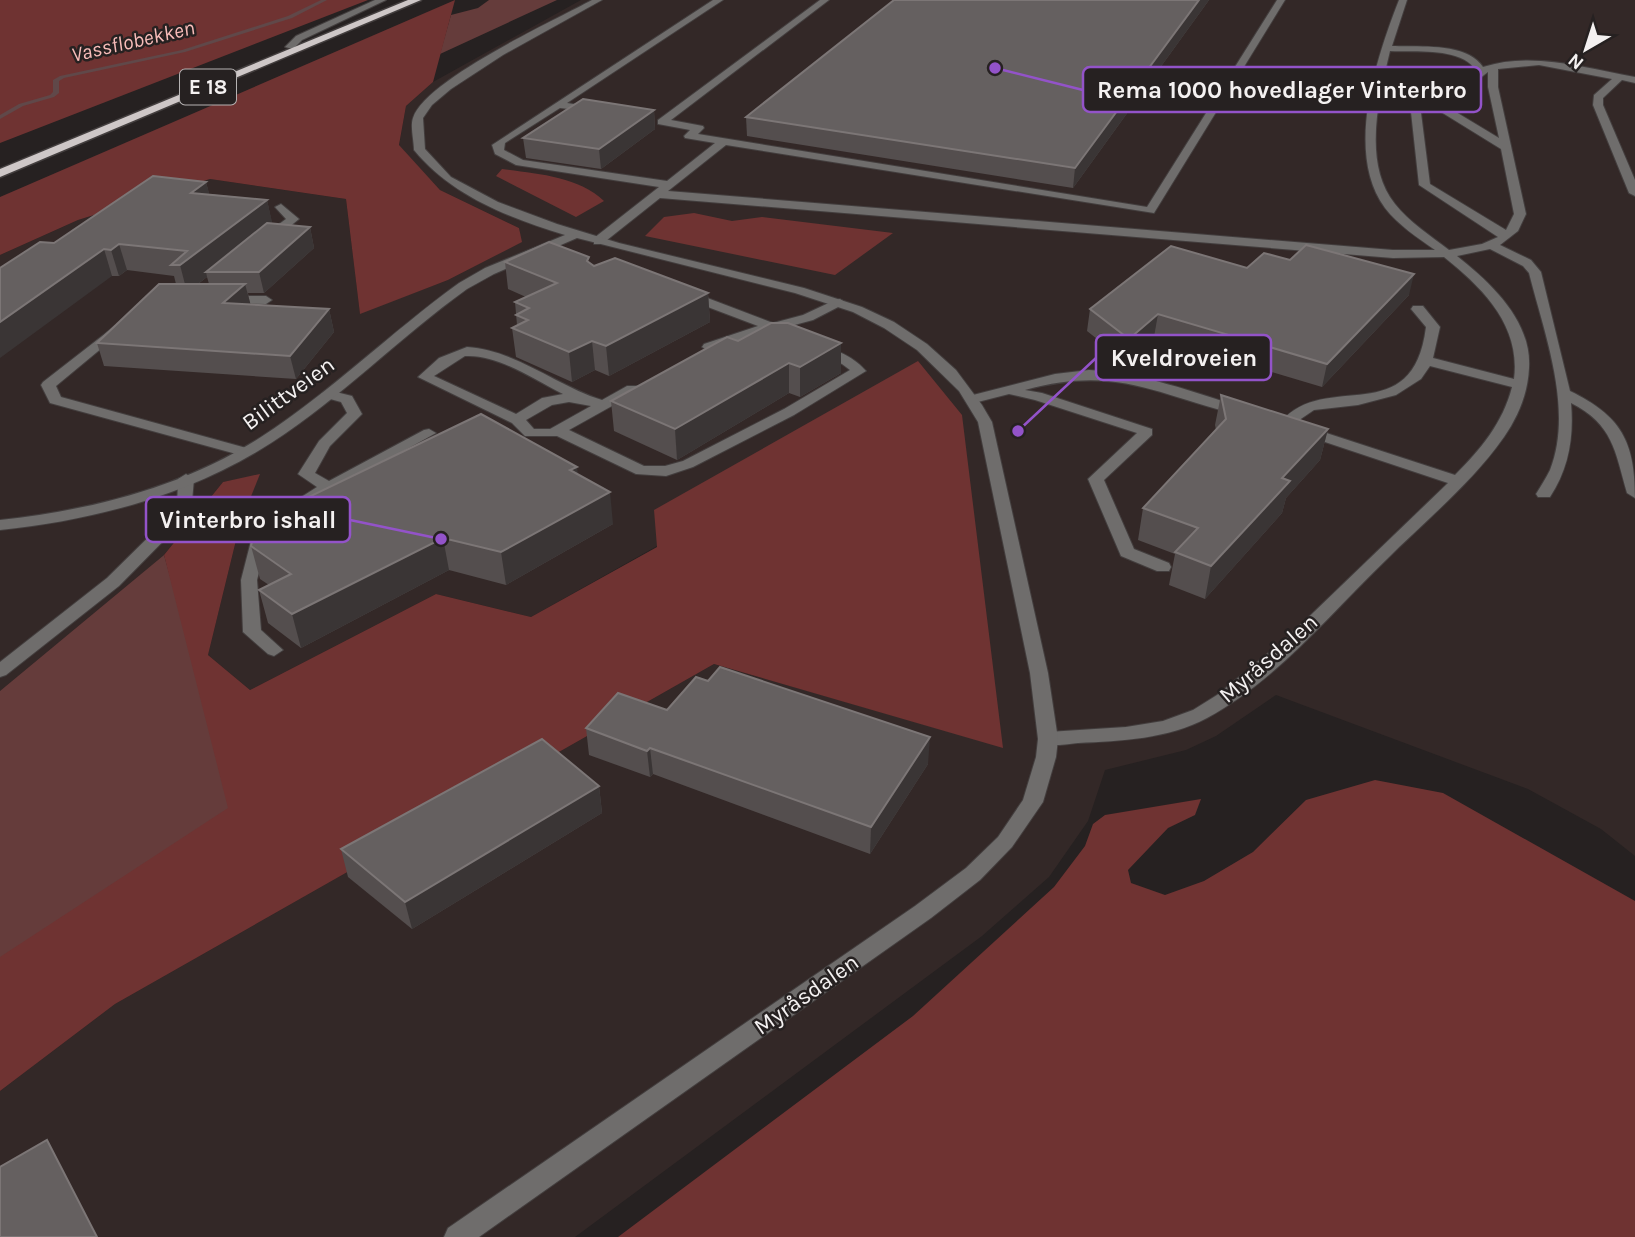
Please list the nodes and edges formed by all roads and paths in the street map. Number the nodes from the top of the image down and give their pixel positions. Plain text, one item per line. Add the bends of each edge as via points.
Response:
1 (382, 0) edge
2 (404, 0) edge
3 (416, 0) edge
4 (598, 0) edge
5 (719, 0) edge
6 (825, 0) edge
7 (1281, 0) edge
8 (1403, 0) edge
9 (290, 47) junction
10 (1385, 48) junction
11 (1449, 52) junction
12 (1489, 59) junction
13 (1481, 72) junction
14 (1620, 77) junction
15 (1635, 80) edge
16 (1433, 103) junction
17 (558, 105) junction
18 (610, 113) edge
19 (649, 120) edge
20 (662, 122) junction
21 (723, 142) junction
22 (1506, 147) junction
23 (0, 166) edge
24 (0, 173) edge
25 (670, 184) junction
26 (658, 194) junction
27 (1635, 194) edge
28 (281, 207) dead end
29 (574, 235) junction
30 (1508, 236) junction
31 (598, 241) junction
32 (1491, 244) junction
33 (253, 251) edge
34 (1449, 253) junction
35 (675, 289) edge
36 (216, 300) edge
37 (266, 300) dead end
38 (840, 303) junction
39 (1418, 309) dead end
40 (132, 316) edge
41 (774, 328) junction
42 (722, 341) junction
43 (783, 344) edge
44 (807, 346) edge
45 (696, 354) edge
46 (1427, 362) junction
47 (650, 380) edge
48 (1520, 385) junction
49 (1005, 392) junction
50 (328, 394) junction
51 (1565, 394) junction
52 (580, 397) junction
53 (974, 400) junction
54 (604, 405) junction
55 (517, 420) junction
56 (1273, 421) junction
57 (558, 431) junction
58 (429, 433) dead end
59 (246, 452) junction
60 (186, 479) junction
61 (1457, 481) junction
62 (328, 487) junction
63 (1635, 493) edge
64 (1544, 494) dead end
65 (285, 512) edge
66 (263, 524) edge
67 (0, 525) edge
68 (1163, 567) dead end
69 (274, 650) dead end
70 (0, 671) edge
71 (1048, 739) junction
72 (457, 1237) edge

1 - 9 street via 299,38
2 - 9 highway, E 18
3 - 24 highway, E 18
4 - 29 street via 444,89 424,109 415,131 429,162 460,186 502,209
5 - 17 street
6 - 20 street
7 - 21 street via 1150,211
8 - 10 street, Myråsdalen
9 - 23 highway, E 18
10 - 11 street
10 - 34 street, Myråsdalen via 1372,123 1375,181 1388,205
11 - 12 street
11 - 13 street via 1473,61
12 - 13 street
12 - 14 street via 1539,62
12 - 22 street
13 - 16 street
14 - 15 street
14 - 27 street via 1598,97 1598,104
16 - 22 street
16 - 30 street via 1416,112 1425,185
17 - 18 street
17 - 25 street via 501,141 499,152 520,163
19 - 20 street
20 - 21 street via 699,128 689,136
21 - 25 street
22 - 30 street via 1520,214 1515,231
25 - 26 street
26 - 31 street
26 - 34 street via 1393,254
28 - 33 street via 293,219
29 - 31 street
29 - 50 street, Bilittveien via 469,283
30 - 32 street
31 - 38 street
32 - 34 street
32 - 51 street via 1527,262 1535,272
34 - 48 street, Myråsdalen via 1508,316 1521,353
35 - 41 street
36 - 37 street
38 - 41 street via 818,317
38 - 53 street via 917,343 961,382
39 - 46 street via 1433,327
40 - 59 street via 48,385 55,400
41 - 42 street
42 - 43 street via 746,347
42 - 45 street
44 - 57 street via 847,361 859,371 688,464 666,471 641,471
46 - 48 street
46 - 56 street via 1407,385 1388,394 1301,410
47 - 54 street
48 - 61 street, Myråsdalen via 1492,444
49 - 53 street
49 - 56 street via 1068,376 1110,376
49 - 68 street via 1037,396 1147,432 1096,479 1127,552
50 - 59 street, Bilittveien
50 - 62 street via 347,399 355,414 324,444 306,474
51 - 63 street via 1612,423
51 - 64 street via 1563,452 1554,482
52 - 54 street
52 - 55 street via 561,396 531,408
52 - 55 street via 484,352 466,351 433,367 425,377
53 - 71 street via 991,445 1039,673
54 - 57 street
55 - 57 street via 530,433
56 - 61 street
58 - 62 street
59 - 60 street, Bilittveien
60 - 67 street, Bilittveien via 100,508
60 - 70 street via 185,510 113,582
61 - 71 street, Myråsdalen via 1227,698 1176,724 1151,730
62 - 65 street
66 - 69 street via 248,580 252,632
71 - 72 street, Myråsdalen via 1033,802 973,874

